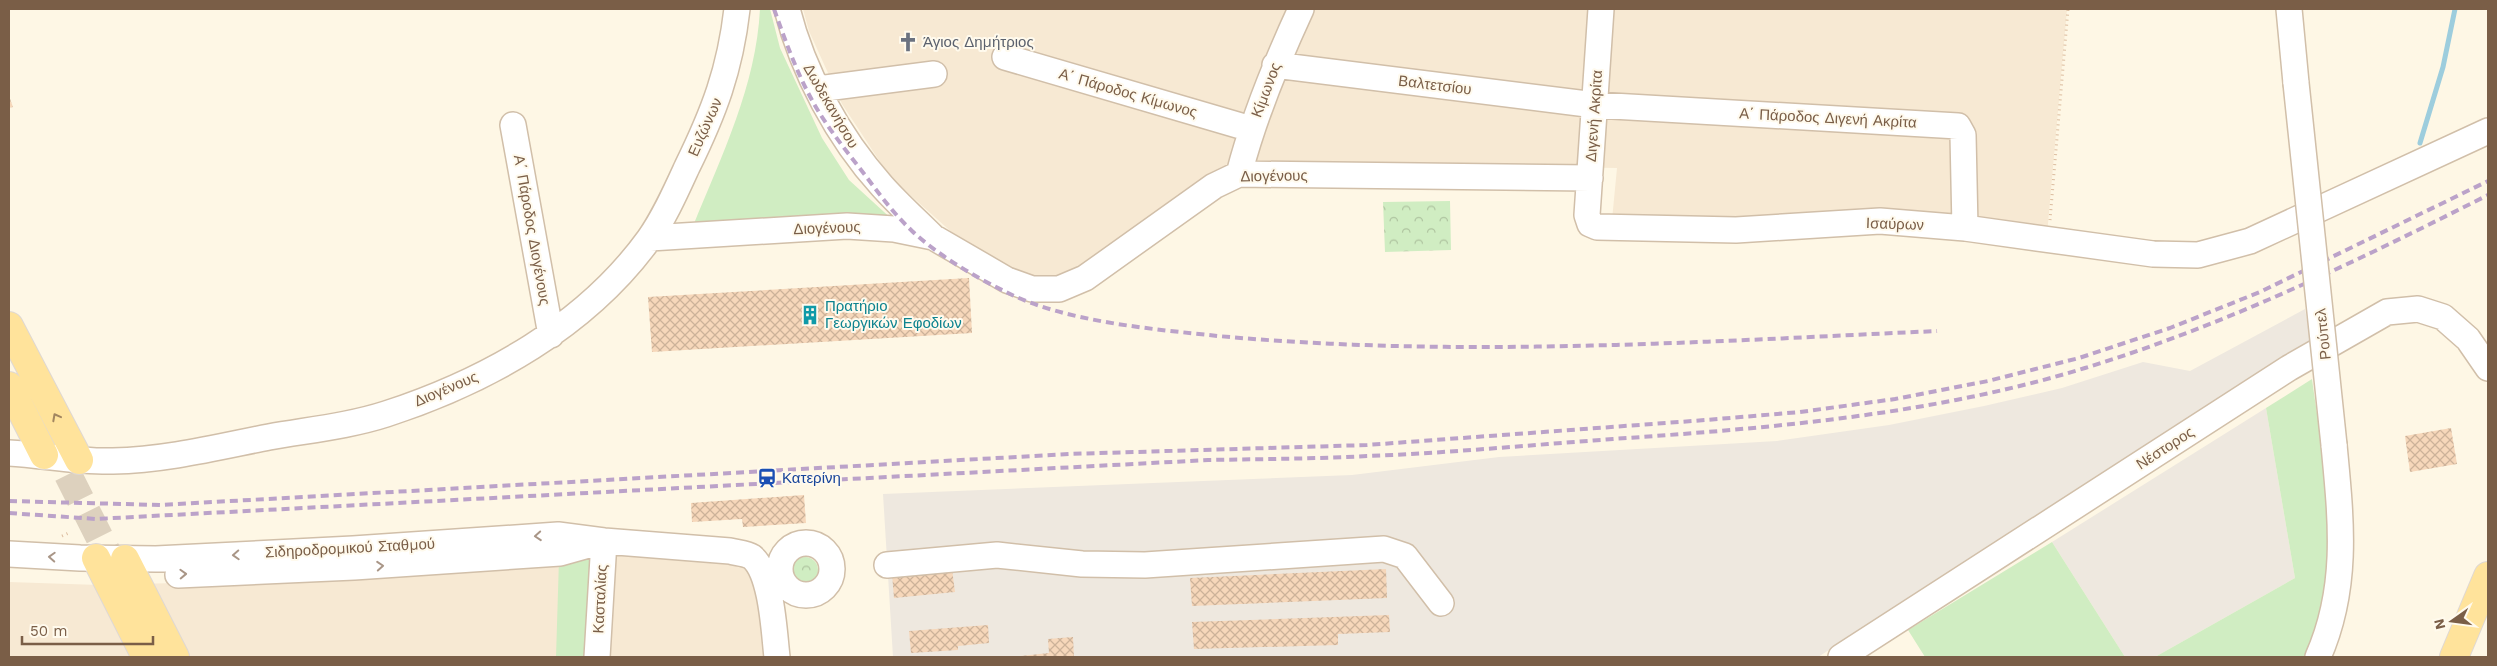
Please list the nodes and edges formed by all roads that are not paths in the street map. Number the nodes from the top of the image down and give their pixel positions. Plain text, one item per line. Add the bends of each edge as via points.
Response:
1 (737, 9) edge
2 (787, 9) edge
3 (1301, 9) edge
4 (1601, 9) edge
5 (2289, 9) edge
6 (1005, 57) dead end
7 (1275, 65) junction
8 (934, 74) dead end
9 (818, 89) junction
10 (1595, 106) junction
11 (513, 125) dead end
12 (1251, 129) junction
13 (2488, 131) edge
14 (1239, 174) junction
15 (1590, 178) junction
16 (1590, 224) joint
17 (1965, 228) junction
18 (933, 237) junction
19 (650, 238) junction
20 (9, 326) edge
21 (551, 336) junction
22 (9, 357) edge
23 (2488, 368) edge
24 (9, 386) edge
25 (32, 402) dead end
26 (9, 453) edge
27 (62, 458) junction
28 (604, 541) junction
29 (9, 554) edge
30 (887, 565) dead end
31 (115, 567) junction
32 (9, 571) edge
33 (772, 571) junction
34 (2488, 576) edge
35 (794, 593) junction
36 (1441, 603) dead end
37 (772, 613) junction
38 (146, 645) edge
39 (1871, 649) edge
40 (159, 657) edge
41 (175, 657) edge
42 (597, 657) edge
43 (777, 657) edge
44 (1841, 657) edge
45 (2318, 657) edge
46 (2454, 657) edge

1 - 19 street, Ευζώνων via 720,92 698,146
2 - 9 street, Δωδεκανήσου
3 - 7 street, Κίμωνος
4 - 10 street, Διγενή Ακρίτα
5 - 45 street, Ρούπελ, bridge via 2342,526 2341,567 2334,606
6 - 12 street, Α΄ Πάροδος Κίμωνος
7 - 10 street, Βαλτετσίου
7 - 12 street, Κίμωνος
8 - 9 street
9 - 18 street, Δωδεκανήσου via 842,133 881,185
10 - 15 street, Διγενή Ακρίτα
10 - 17 street, Α΄ Πάροδος Διγενή Ακρίτα via 1958,126 1964,135
11 - 21 street, Α΄ Πάροδος Διογένους
12 - 14 street, Κίμωνος
13 - 17 street, Ισαύρων via 2250,241 2198,255 2153,254
14 - 15 street, Διογένους
14 - 18 street, Διογένους via 1214,186 1085,278 1059,289 1032,288 1007,280
15 - 16 street, Διγενή Ακρίτα via 1587,215
16 - 17 street, Ισαύρων via 1597,227 1736,230 1880,221
18 - 19 street, Διογένους via 894,229 847,226
19 - 21 street, Διογένους via 595,299
27 -> 20 main road
21 - 27 street, Διογένους via 472,379 385,414 166,457 140,460
22 - 25 main road
23 - 39 street, Νέστορος via 2468,340 2443,317 2418,308 2387,312 2289,368
24 - 27 main road
26 - 27 street, Διογένους
28 - 31 street, Σιδηροδρομικού Σταθμού via 558,535 354,558
28 - 33 street, Σιδηροδρομικού Σταθμού via 730,551 750,556 759,566
28 - 42 street, Κασταλίας
31 -> 29 street
30 - 36 street via 996,555 1082,564 1145,565 1384,550 1405,556
31 - 32 street
31 - 38 main road
31 - 41 main road
33 - 35 street
33 - 35 street via 788,550 805,543 819,546 831,560 831,580 826,588 809,596
33 - 37 street, Σιδηροδρομικού Σταθμού
34 - 46 main road
35 - 37 street
37 - 43 street, Σιδηροδρομικού Σταθμού
38 - 40 main road
39 - 44 street, Νέστορος

